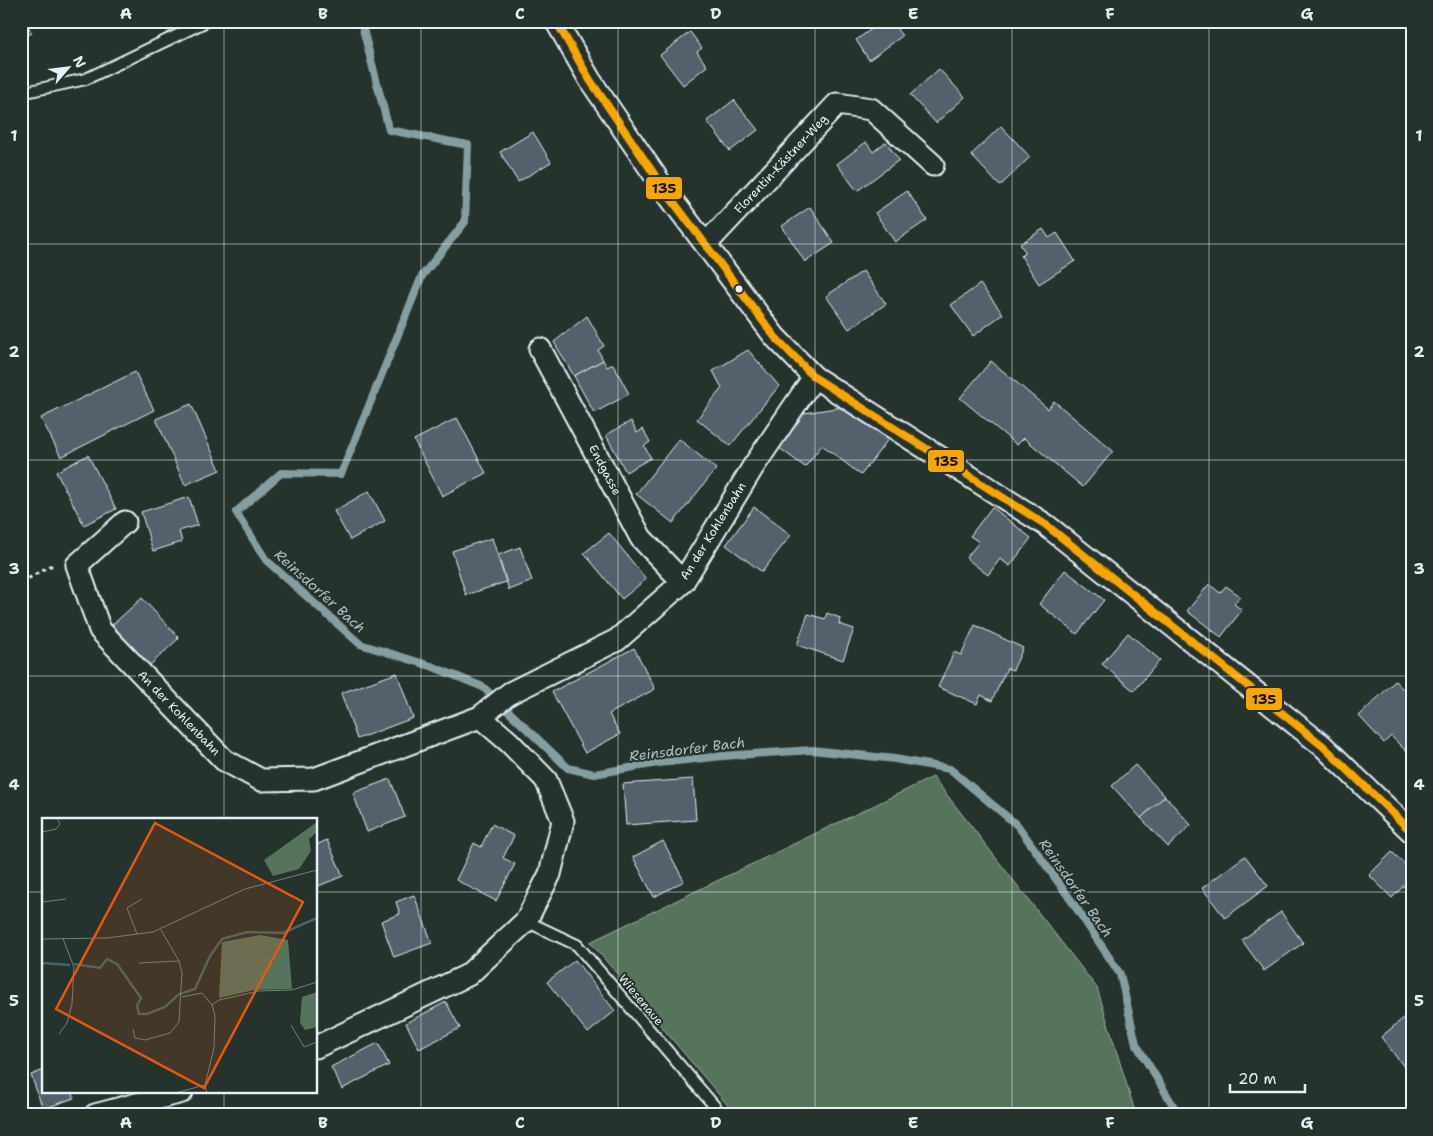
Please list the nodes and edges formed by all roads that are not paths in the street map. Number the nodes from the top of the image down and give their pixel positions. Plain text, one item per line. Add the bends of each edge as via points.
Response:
1 (207, 21) edge
2 (556, 21) edge
3 (21, 93) edge
4 (933, 165) dead end
5 (706, 244) junction
6 (540, 349) dead end
7 (814, 377) junction
8 (125, 522) dead end
9 (683, 582) junction
10 (480, 717) junction
11 (1412, 832) edge
12 (526, 921) junction
13 (318, 1046) edge
14 (174, 1094) edge
15 (95, 1115) edge
16 (722, 1115) edge

1 - 3 lane via 86,79
2 - 5 street via 590,80
4 - 5 street, Florentin-Kästner-Weg via 871,109 836,104
5 - 7 street via 775,337
6 - 9 street, Endgasse via 641,538
7 - 9 street, An der Kohlenbahn via 753,467
7 - 11 street via 1046,525 1323,746
8 - 10 street, An der Kohlenbahn via 77,565 100,630 224,760 261,780 314,779
9 - 10 street, An der Kohlenbahn via 617,640 510,693
10 - 12 street via 546,780 563,821 550,874
12 - 13 street via 468,975
12 - 16 lane, Wiesenaue via 577,945
14 - 15 street

